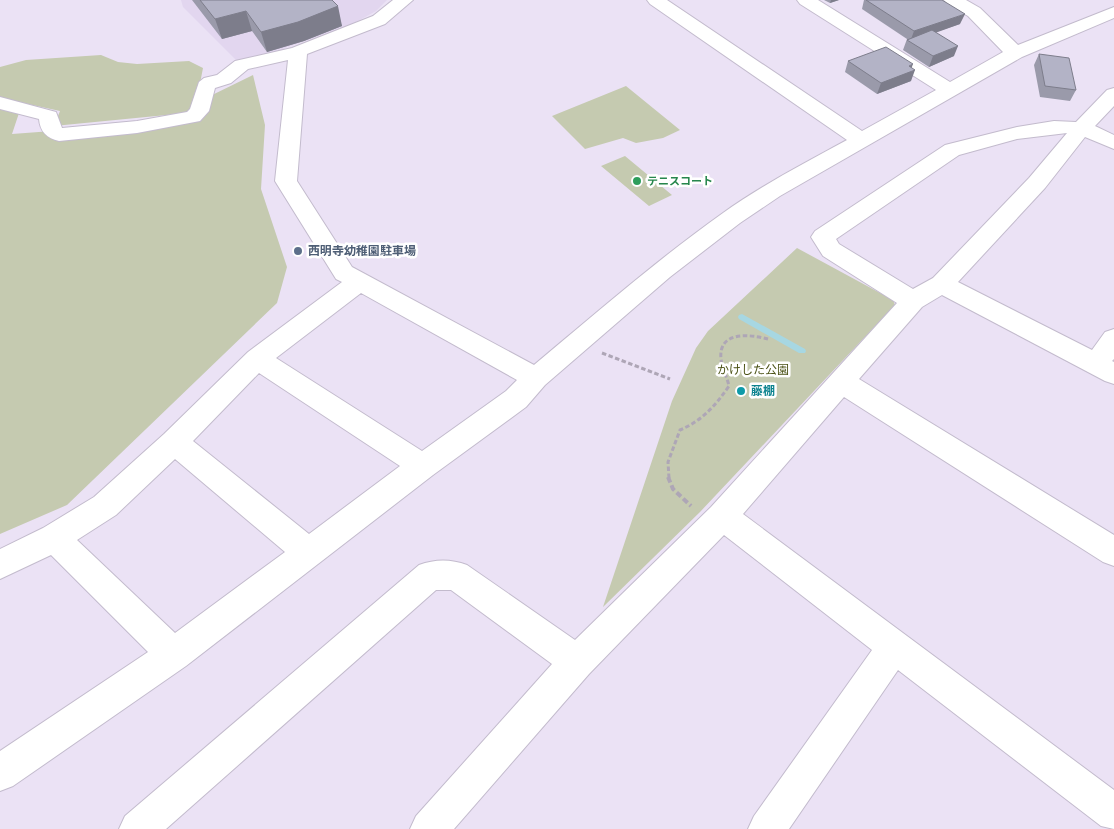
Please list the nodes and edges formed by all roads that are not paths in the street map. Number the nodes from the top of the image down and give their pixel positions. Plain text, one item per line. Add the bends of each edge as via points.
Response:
1 (404, 0) edge
2 (656, 0) edge
3 (806, 0) edge
4 (953, 0) edge
5 (1114, 12) edge
6 (298, 52) junction
7 (1015, 53) junction
8 (950, 90) junction
9 (1114, 94) edge
10 (0, 103) edge
11 (0, 115) edge
12 (48, 125) junction
13 (1081, 129) junction
14 (861, 140) junction
15 (1114, 143) edge
16 (359, 282) junction
17 (942, 284) junction
18 (913, 301) junction
19 (1114, 339) edge
20 (257, 359) junction
21 (1105, 369) edge
22 (536, 378) junction
23 (841, 381) junction
24 (174, 442) junction
25 (423, 466) junction
26 (708, 512) junction
27 (54, 538) junction
28 (1114, 552) edge
29 (309, 553) junction
30 (0, 565) edge
31 (894, 647) junction
32 (174, 654) junction
33 (577, 662) junction
34 (3, 765) edge
35 (1114, 813) edge
36 (138, 829) edge
37 (429, 829) edge
38 (767, 829) edge

1 - 6 street via 379,20
2 - 14 street
3 - 8 street
4 - 7 street via 974,12
5 - 7 street
6 - 12 street via 242,65 224,79 211,82 206,86 200,112 192,117 66,135 54,133
6 - 16 street via 286,181 344,273
7 - 8 street
8 - 14 street
9 - 13 street
10 - 12 street via 49,116
11 - 12 street via 29,124
13 - 15 street
13 - 17 street via 1037,183
13 - 18 street via 1056,126 952,150 822,237 831,250
14 - 22 street via 732,218 662,271
16 - 20 street
16 - 22 street
17 - 18 street
17 - 21 street
18 - 23 street
19 - 21 street
20 - 24 street
20 - 25 street
22 - 25 street via 516,399
23 - 26 street
23 - 28 street
24 - 27 street via 105,506
24 - 29 street
25 - 29 street
26 - 31 street
26 - 33 street
27 - 30 street
27 - 32 street
29 - 32 street
31 - 35 street
31 - 38 street
32 - 34 street
33 - 36 street via 456,575 430,575
33 - 37 street

